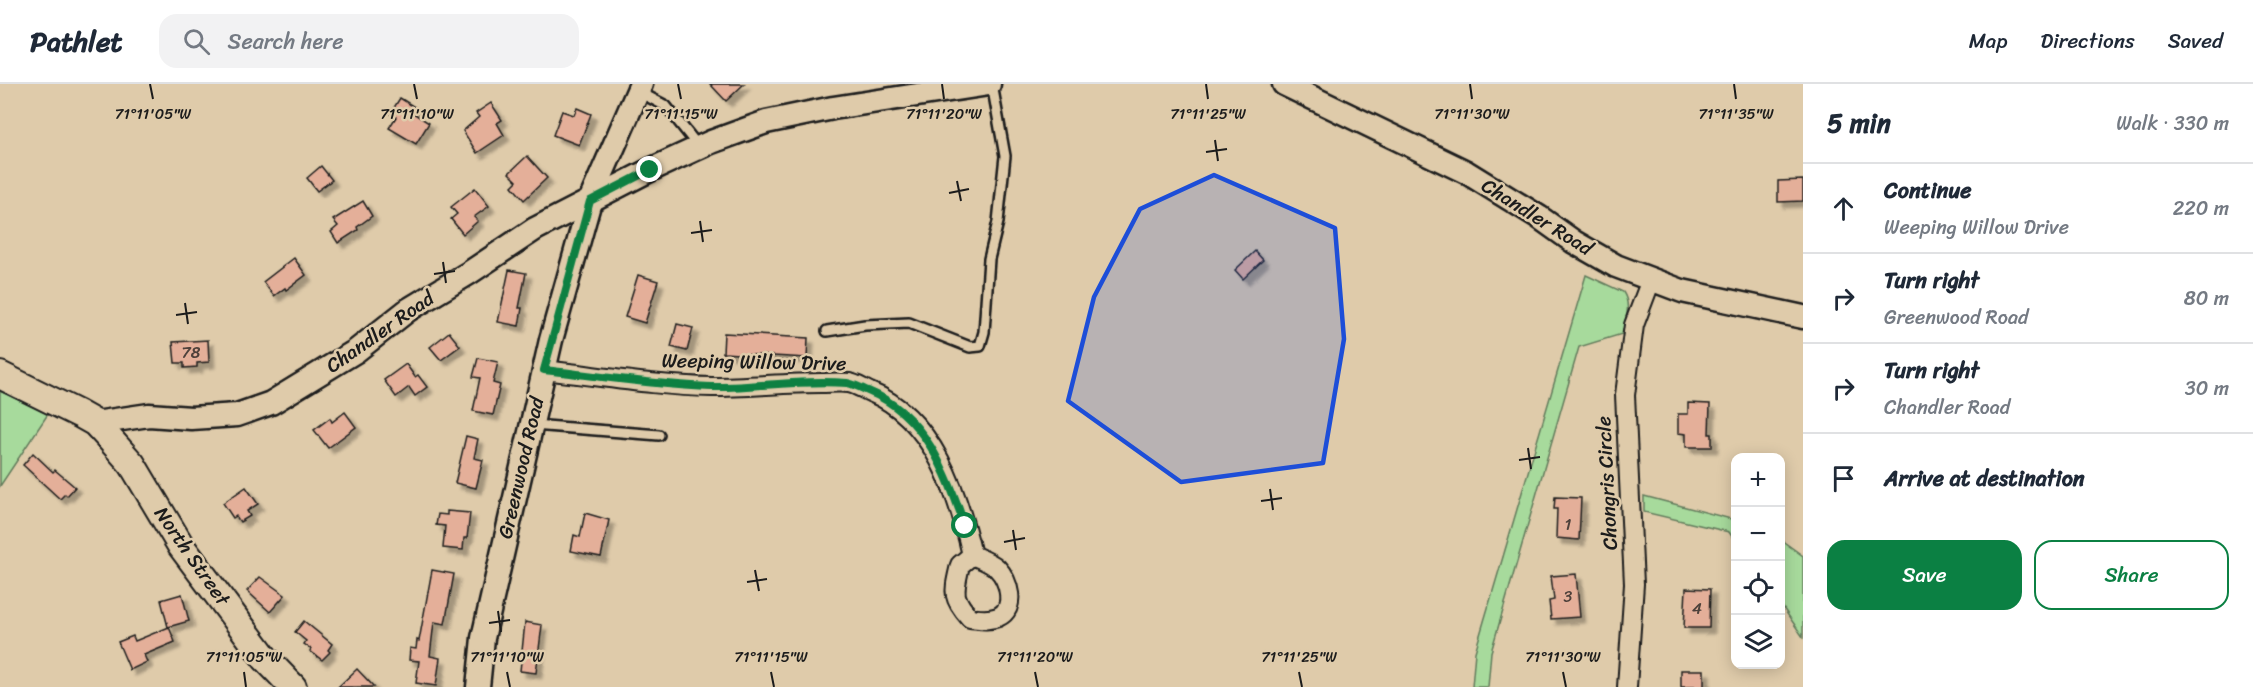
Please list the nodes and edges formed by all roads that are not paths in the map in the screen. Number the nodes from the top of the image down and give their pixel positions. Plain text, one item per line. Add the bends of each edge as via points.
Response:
1 (991, 84) edge
2 (1284, 84) edge
3 (640, 88) edge
4 (699, 148) junction
5 (590, 201) junction
6 (1651, 280) junction
7 (1803, 317) edge
8 (827, 332) dead end
9 (544, 370) junction
10 (0, 375) edge
11 (95, 423) junction
12 (531, 425) junction
13 (659, 435) dead end
14 (972, 555) dead end
15 (293, 687) edge
16 (478, 687) edge
17 (1627, 687) edge

1 - 4 street, Chandler Road via 766,122
1 - 8 lane via 1005,156 980,346 970,348 909,323
2 - 6 street, Chandler Road via 1466,172 1616,267
3 - 4 lane via 666,106
3 - 5 street, Greenwood Road
4 - 5 street, Chandler Road
5 - 9 street, Greenwood Road
5 - 11 street, Chandler Road via 535,229 408,310 356,351 271,403 237,415 149,415
6 - 7 street, Chandler Road via 1682,291
6 - 17 street, Chongris Circle via 1634,325 1625,395 1634,584
9 - 12 street, Greenwood Road
9 - 14 street, Weeping Willow Drive via 712,387 849,383 887,399 911,419 930,444 952,489
10 - 11 main road
11 - 15 main road, North Street via 132,464 181,546 265,658
12 - 13 lane
12 - 16 street, Greenwood Road via 483,638

